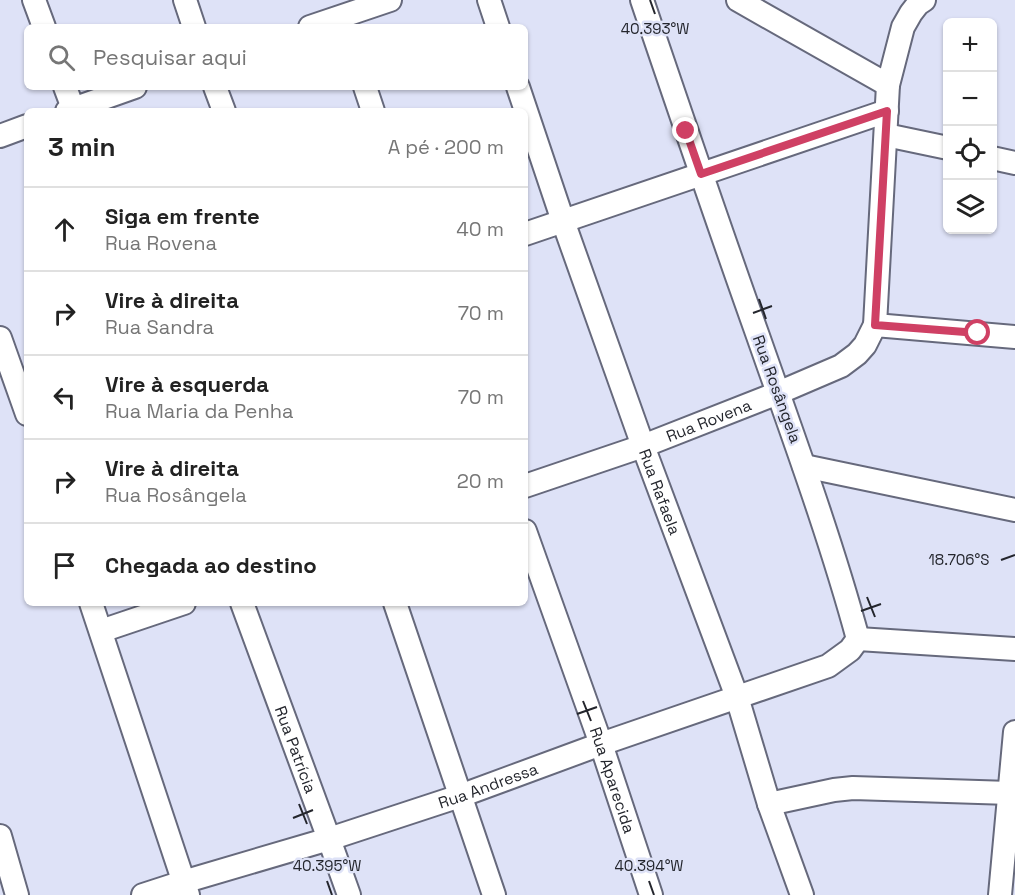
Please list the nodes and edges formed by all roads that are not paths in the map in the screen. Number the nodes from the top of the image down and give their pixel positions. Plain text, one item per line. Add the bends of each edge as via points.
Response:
1 (34, 0) edge
2 (185, 0) edge
3 (390, 0) edge
4 (489, 0) edge
5 (642, 0) edge
6 (738, 0) edge
7 (924, 0) edge
8 (340, 14) edge
9 (43, 24) edge
10 (193, 24) edge
11 (317, 24) edge
12 (497, 24) edge
13 (888, 85) junction
14 (66, 90) edge
15 (127, 90) edge
16 (216, 90) edge
17 (366, 90) edge
18 (519, 90) edge
19 (71, 108) edge
20 (77, 108) edge
21 (223, 108) edge
22 (373, 108) edge
23 (525, 108) edge
24 (887, 111) junction
25 (528, 117) edge
26 (24, 127) edge
27 (886, 135) junction
28 (0, 136) edge
29 (943, 147) edge
30 (997, 159) edge
31 (1015, 162) edge
32 (701, 174) junction
33 (563, 221) junction
34 (528, 233) edge
35 (875, 325) junction
36 (1015, 337) edge
37 (0, 338) edge
38 (778, 393) junction
39 (24, 406) edge
40 (643, 447) junction
41 (804, 466) junction
42 (528, 485) edge
43 (1015, 510) edge
44 (528, 539) edge
45 (92, 606) edge
46 (175, 606) edge
47 (243, 606) edge
48 (396, 606) edge
49 (101, 631) junction
50 (858, 639) junction
51 (1015, 649) edge
52 (736, 697) junction
53 (1015, 732) edge
54 (601, 744) junction
55 (1010, 793) junction
56 (460, 796) junction
57 (769, 804) junction
58 (0, 836) edge
59 (329, 839) junction
60 (186, 888) edge
61 (17, 895) edge
62 (143, 895) edge
63 (349, 895) edge
64 (494, 895) edge
65 (651, 895) edge
66 (802, 895) edge
67 (1000, 895) edge

1 - 9 street
2 - 10 street
3 - 8 street
4 - 12 street
5 - 32 street, Rua Rosângela
6 - 13 street
7 - 13 street via 903,27
8 - 11 street
13 - 24 street
14 - 19 street
15 - 20 street
16 - 21 street
17 - 22 street
18 - 23 street, Rua Rafaela
24 - 27 street
24 - 32 street
25 - 33 street, Rua Rafaela
26 - 28 street
27 - 29 street
27 - 35 street
30 - 31 street
32 - 33 street
32 - 38 street, Rua Rosângela
33 - 34 street
33 - 40 street, Rua Rafaela
35 - 36 street
35 - 38 street, Rua Rovena via 865,345 841,366
37 - 39 street
38 - 40 street, Rua Rovena
38 - 41 street, Rua Rosângela
40 - 42 street, Rua Rovena
40 - 52 street, Rua Rafaela
41 - 43 street
41 - 50 street, Rua Rosângela
44 - 54 street, Rua Aparecida
45 - 49 street
46 - 49 street
47 - 59 street, Rua Patrícia
48 - 56 street
49 - 60 street
50 - 51 street
50 - 52 street, Rua Andressa via 828,666
52 - 54 street, Rua Andressa
52 - 57 street, Rua Rafaela
53 - 55 street
54 - 56 street, Rua Andressa
54 - 65 street, Rua Aparecida
55 - 57 street via 853,788
55 - 67 street
56 - 59 street, Rua Andressa
56 - 64 street
57 - 66 street, Rua Rafaela
58 - 61 street
59 - 60 street, Rua Andressa
59 - 63 street, Rua Patrícia
60 - 62 street, Rua Andressa

